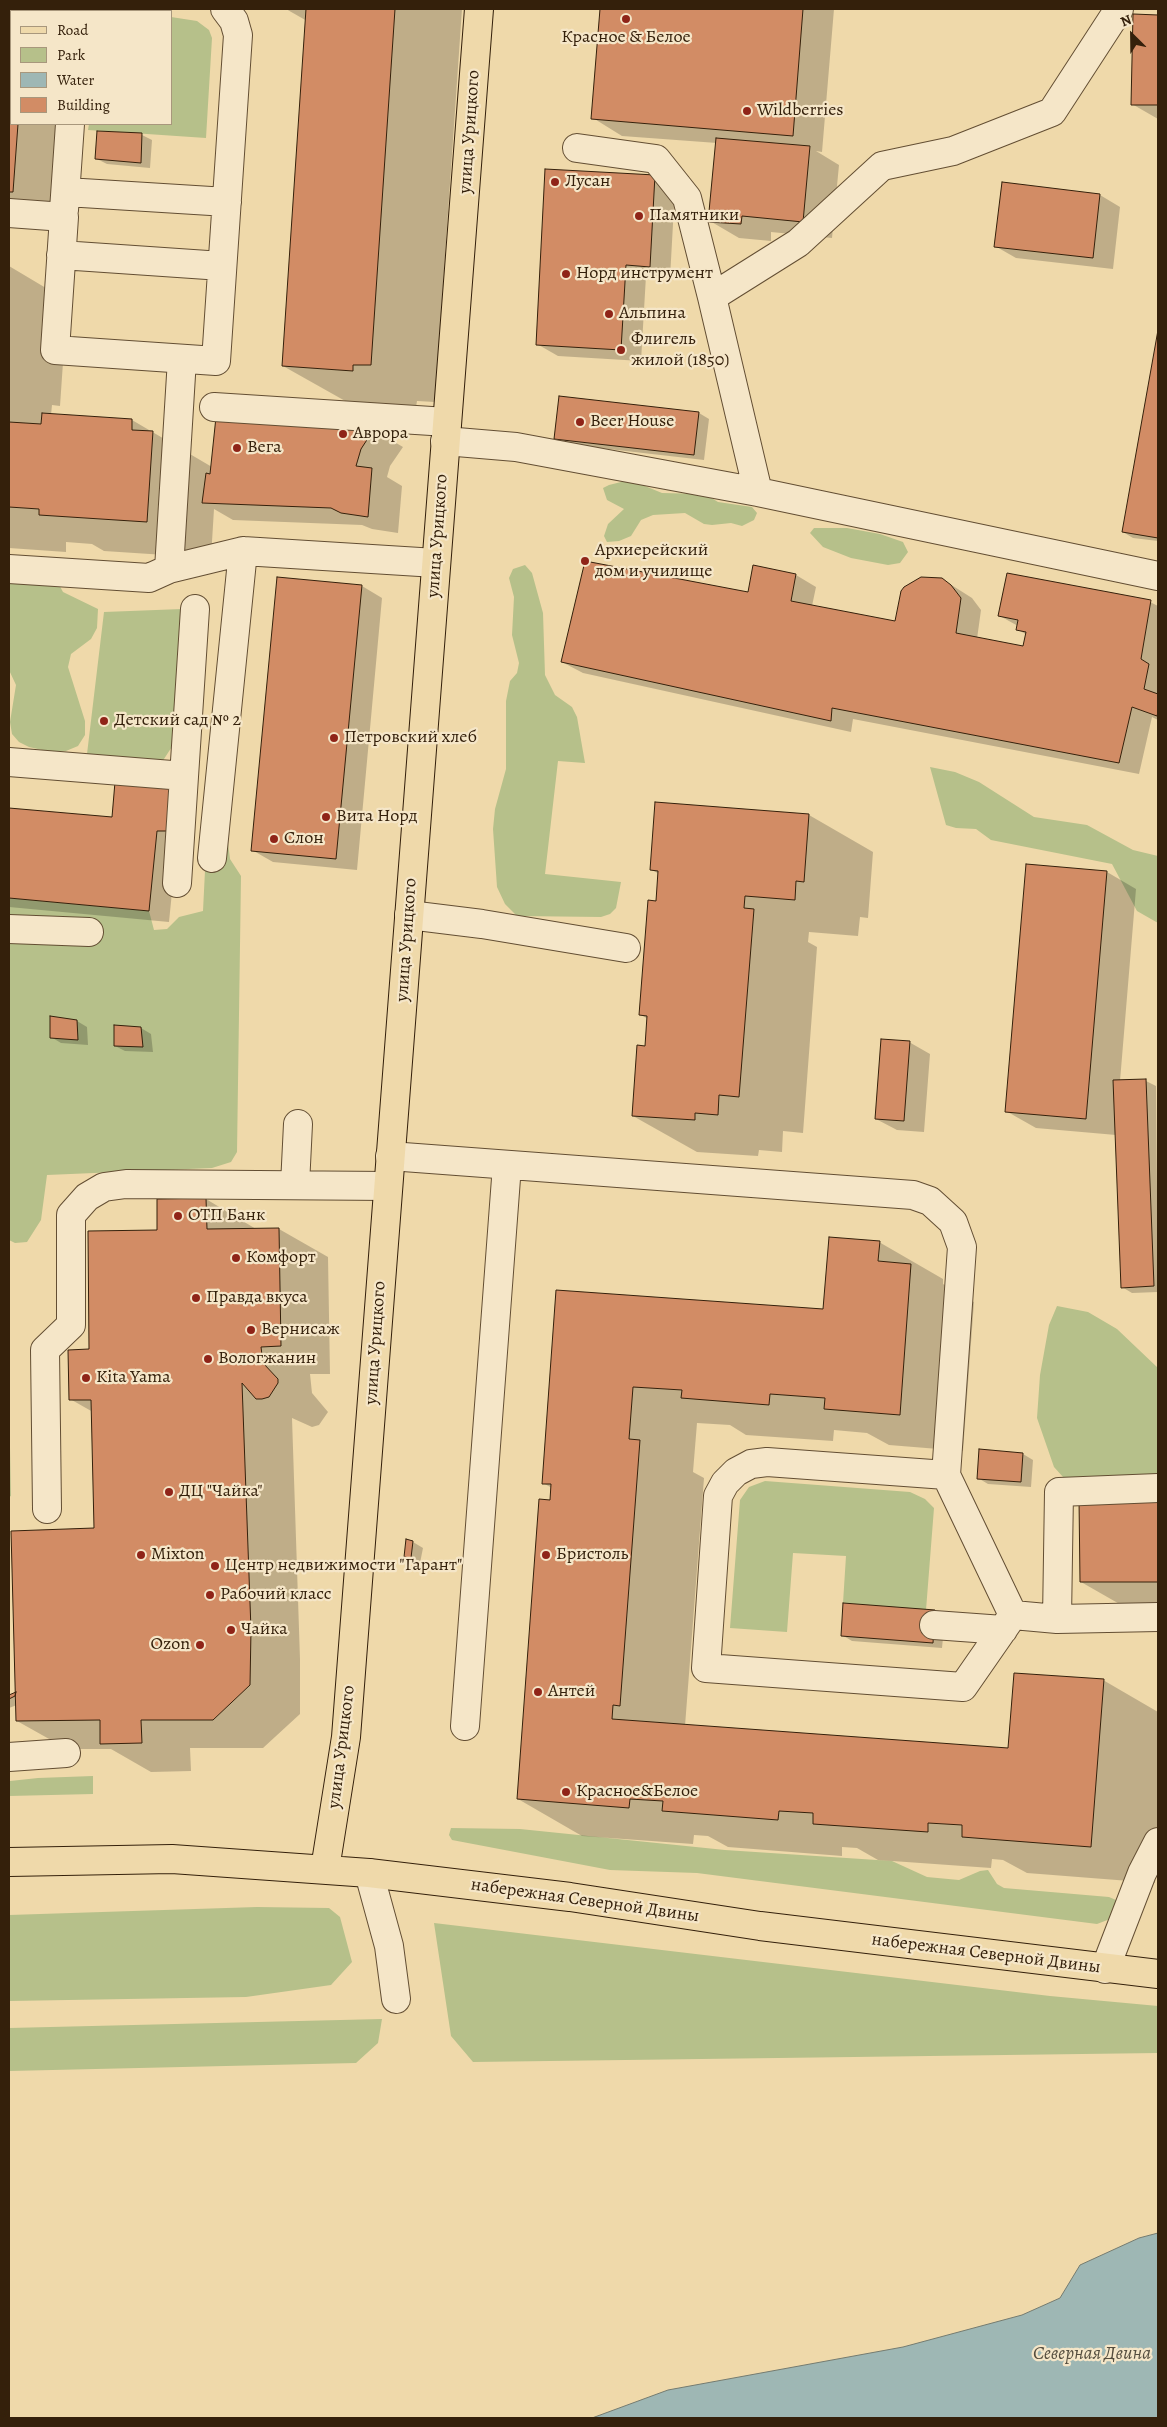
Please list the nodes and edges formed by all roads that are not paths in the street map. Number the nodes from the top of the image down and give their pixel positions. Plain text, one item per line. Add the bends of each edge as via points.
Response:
1 (225, 9) edge
2 (479, 9) edge
3 (1119, 9) edge
4 (70, 125) edge
5 (577, 148) dead end
6 (227, 202) junction
7 (65, 204) junction
8 (9, 213) edge
9 (62, 255) junction
10 (222, 266) junction
11 (712, 297) junction
12 (182, 359) junction
13 (214, 407) dead end
14 (446, 431) junction
15 (758, 492) junction
16 (243, 551) junction
17 (436, 563) junction
18 (9, 569) edge
19 (168, 569) junction
20 (1158, 576) edge
21 (195, 609) dead end
22 (9, 762) edge
23 (184, 776) junction
24 (212, 858) dead end
25 (177, 883) dead end
26 (409, 915) junction
27 (9, 929) edge
28 (89, 932) dead end
29 (626, 948) dead end
30 (298, 1124) dead end
31 (390, 1156) junction
32 (507, 1165) junction
33 (295, 1185) junction
34 (388, 1186) junction
35 (946, 1475) junction
36 (1158, 1488) edge
37 (47, 1509) dead end
38 (1158, 1617) edge
39 (1057, 1619) junction
40 (1008, 1623) junction
41 (934, 1625) dead end
42 (465, 1726) dead end
43 (66, 1753) dead end
44 (9, 1757) edge
45 (1158, 1842) edge
46 (9, 1862) edge
47 (325, 1869) junction
48 (369, 1873) junction
49 (1105, 1969) junction
50 (1158, 1974) edge
51 (396, 1999) dead end

1 - 6 lane via 238,34
2 - 14 main road, улица Урицкого
3 - 11 lane via 1052,112 952,152 882,166 798,242
4 - 7 lane
5 - 11 lane via 656,160 687,198
6 - 7 lane
6 - 10 lane
7 - 8 lane
7 - 9 lane
9 - 10 lane
9 - 12 lane via 55,350
10 - 12 lane via 216,361
11 - 15 lane
12 - 19 lane
13 - 14 lane
14 - 15 lane
14 - 17 main road, улица Урицкого
15 - 20 lane
16 - 17 lane
16 - 19 lane
16 - 24 lane
17 - 26 main road, улица Урицкого
18 - 19 lane via 149,578
21 - 23 lane
22 - 23 lane
23 - 25 lane
26 - 29 lane
26 - 31 main road, улица Урицкого
27 - 28 lane
30 - 33 lane
31 - 32 lane
31 - 34 main road, улица Урицкого
32 - 35 lane via 913,1195 930,1201 953,1222 962,1247
32 - 42 lane
33 - 34 lane
33 - 37 lane via 126,1184 104,1187 87,1197 71,1215 71,1325 46,1350
34 - 47 main road, улица Урицкого via 346,1737
35 - 40 lane
35 - 40 lane via 767,1462 751,1464 736,1472 718,1496 706,1668 963,1687
36 - 39 lane via 1058,1492
38 - 39 lane
39 - 40 lane
40 - 41 lane
43 - 44 lane
45 - 49 lane via 1142,1873
46 - 47 main road, набережная Северной Двины via 172,1858
47 - 48 main road, набережная Северной Двины
48 - 49 main road, набережная Северной Двины
48 - 51 lane via 389,1946
49 - 50 main road, набережная Северной Двины

